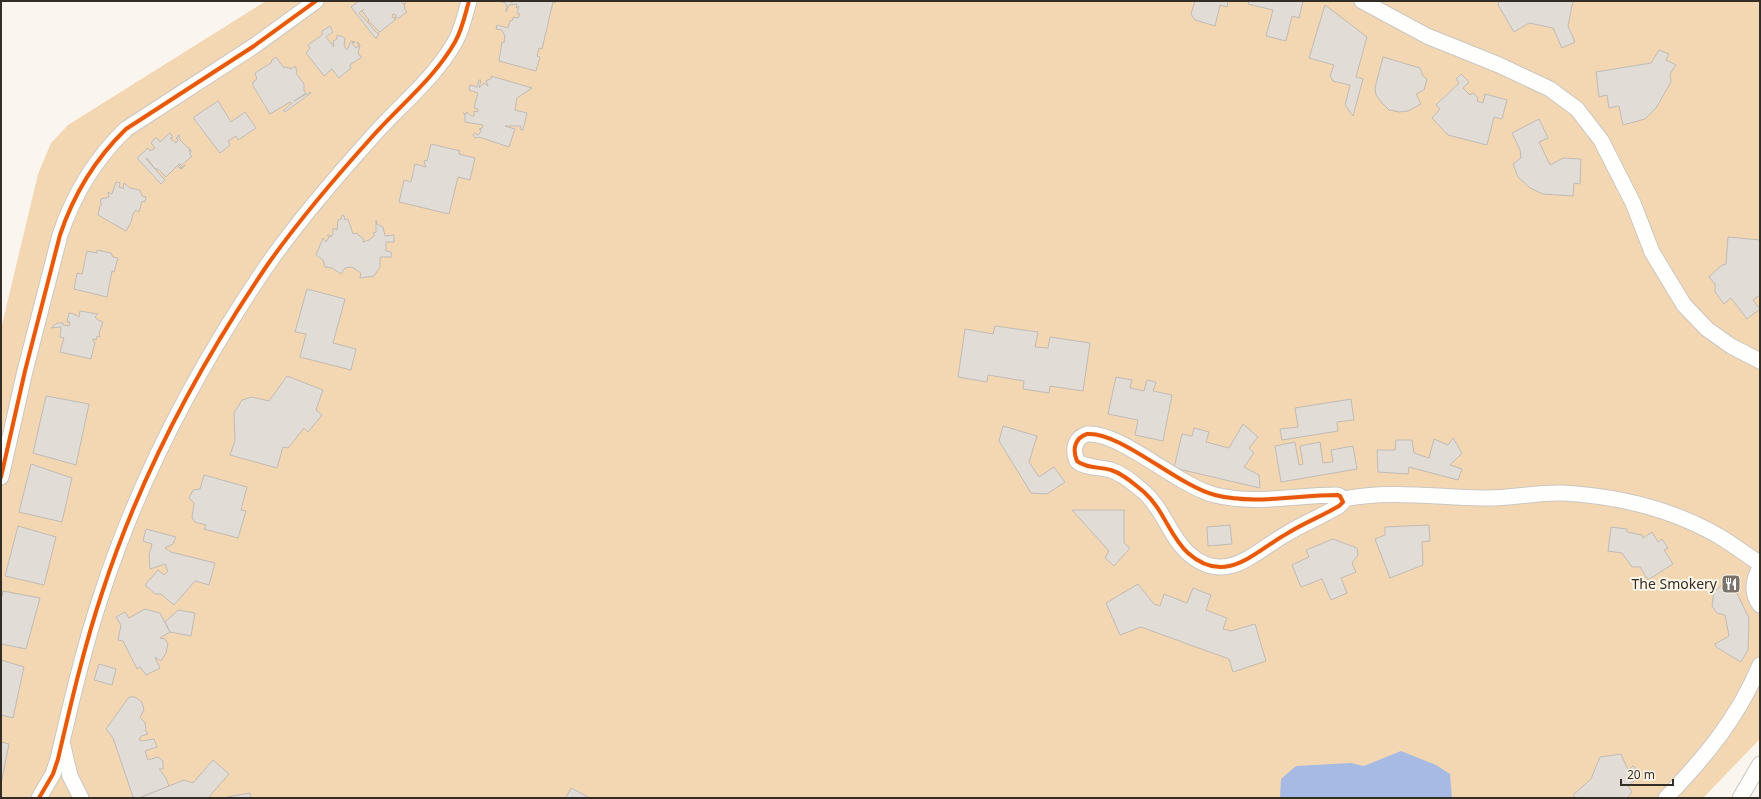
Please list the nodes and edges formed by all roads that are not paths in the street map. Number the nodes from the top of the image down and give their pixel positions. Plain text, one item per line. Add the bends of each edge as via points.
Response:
1 (316, 1) edge
2 (469, 1) edge
3 (1362, 1) edge
4 (1760, 361) edge
5 (1, 477) edge
6 (1342, 499) junction
7 (1760, 564) edge
8 (1760, 568) edge
9 (1760, 604) edge
10 (1760, 665) edge
11 (62, 743) junction
12 (1760, 764) edge
13 (39, 798) edge
14 (81, 798) edge
15 (1666, 798) edge
16 (1740, 798) edge

1 - 5 street via 254,46 126,129 85,177 66,214 60,235
2 - 11 street via 464,22 446,58 372,136 319,198 269,263 224,331 184,402 153,464 102,592
3 - 4 street via 1427,36 1550,89 1577,109 1601,140 1633,203 1652,252 1684,305 1708,329 1731,346
6 - 6 street via 1337,495 1253,500 1215,495 1183,481 1126,446 1096,434 1082,436 1074,451 1077,461 1081,464 1113,471 1135,484 1150,498 1188,553 1216,567 1233,566 1249,559 1288,532 1339,506
6 - 7 street via 1397,494 1482,498 1540,493 1594,496 1648,507 1683,519 1717,535
8 - 9 street via 1755,576 1754,589
10 - 15 street via 1735,716 1697,765
11 - 13 street via 53,774
11 - 14 street via 70,776
12 - 16 street

